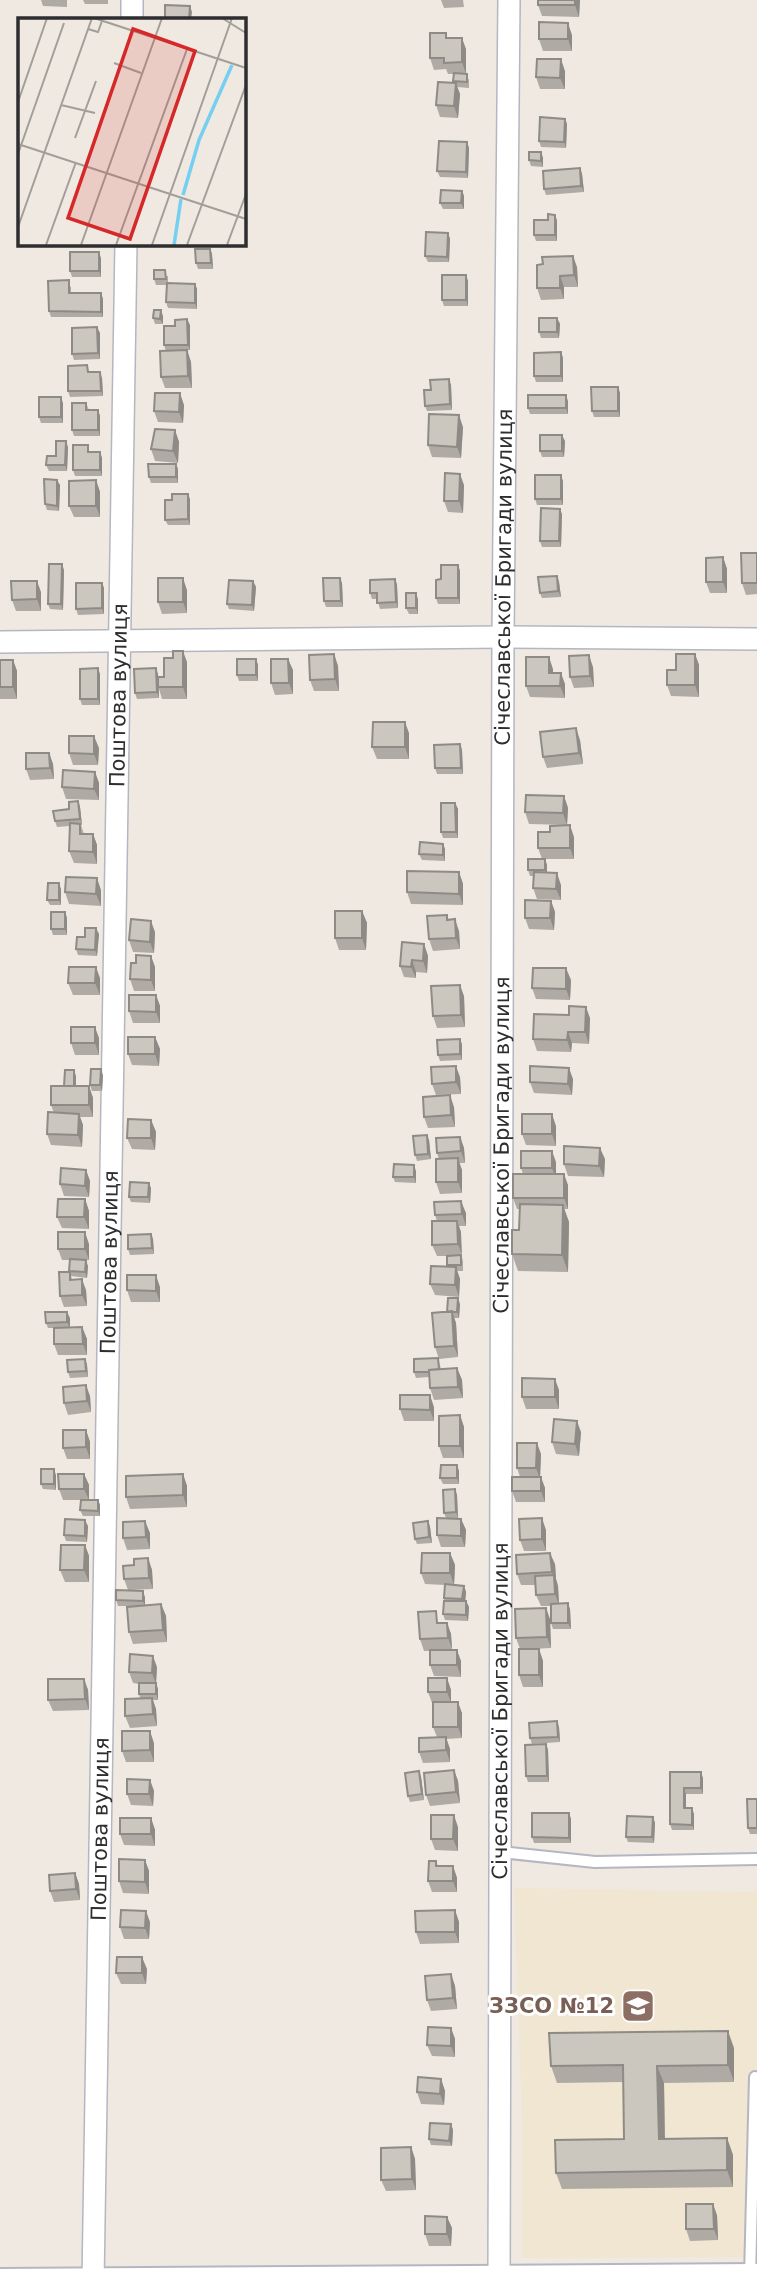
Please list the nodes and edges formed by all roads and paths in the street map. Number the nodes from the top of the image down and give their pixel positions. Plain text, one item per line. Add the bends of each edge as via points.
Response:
1 (132, 0) edge
2 (509, 0) edge
3 (132, 18) edge
4 (126, 245) edge
5 (503, 637) junction
6 (757, 639) edge
7 (118, 640) junction
8 (0, 642) edge
9 (500, 1852) junction
10 (757, 1859) edge
11 (755, 2077) dead end
12 (753, 2277) edge
13 (93, 2281) junction
14 (0, 2282) edge
15 (661, 2283) edge
16 (355, 2284) edge
17 (499, 2284) edge
18 (570, 2284) edge

1 - 3 street
2 - 5 street, Січеславської Бригади вулиця
4 - 7 street, Поштова вулиця
5 - 6 street
5 - 7 street
5 - 9 street, Січеславської Бригади вулиця
7 - 8 street
7 - 13 street, Поштова вулиця
9 - 10 lane via 595,1862
9 - 17 street, Січеславської Бригади вулиця
11 - 12 lane
12 - 15 street
13 - 14 street
13 - 16 street
15 - 18 street
16 - 17 street
17 - 18 street

